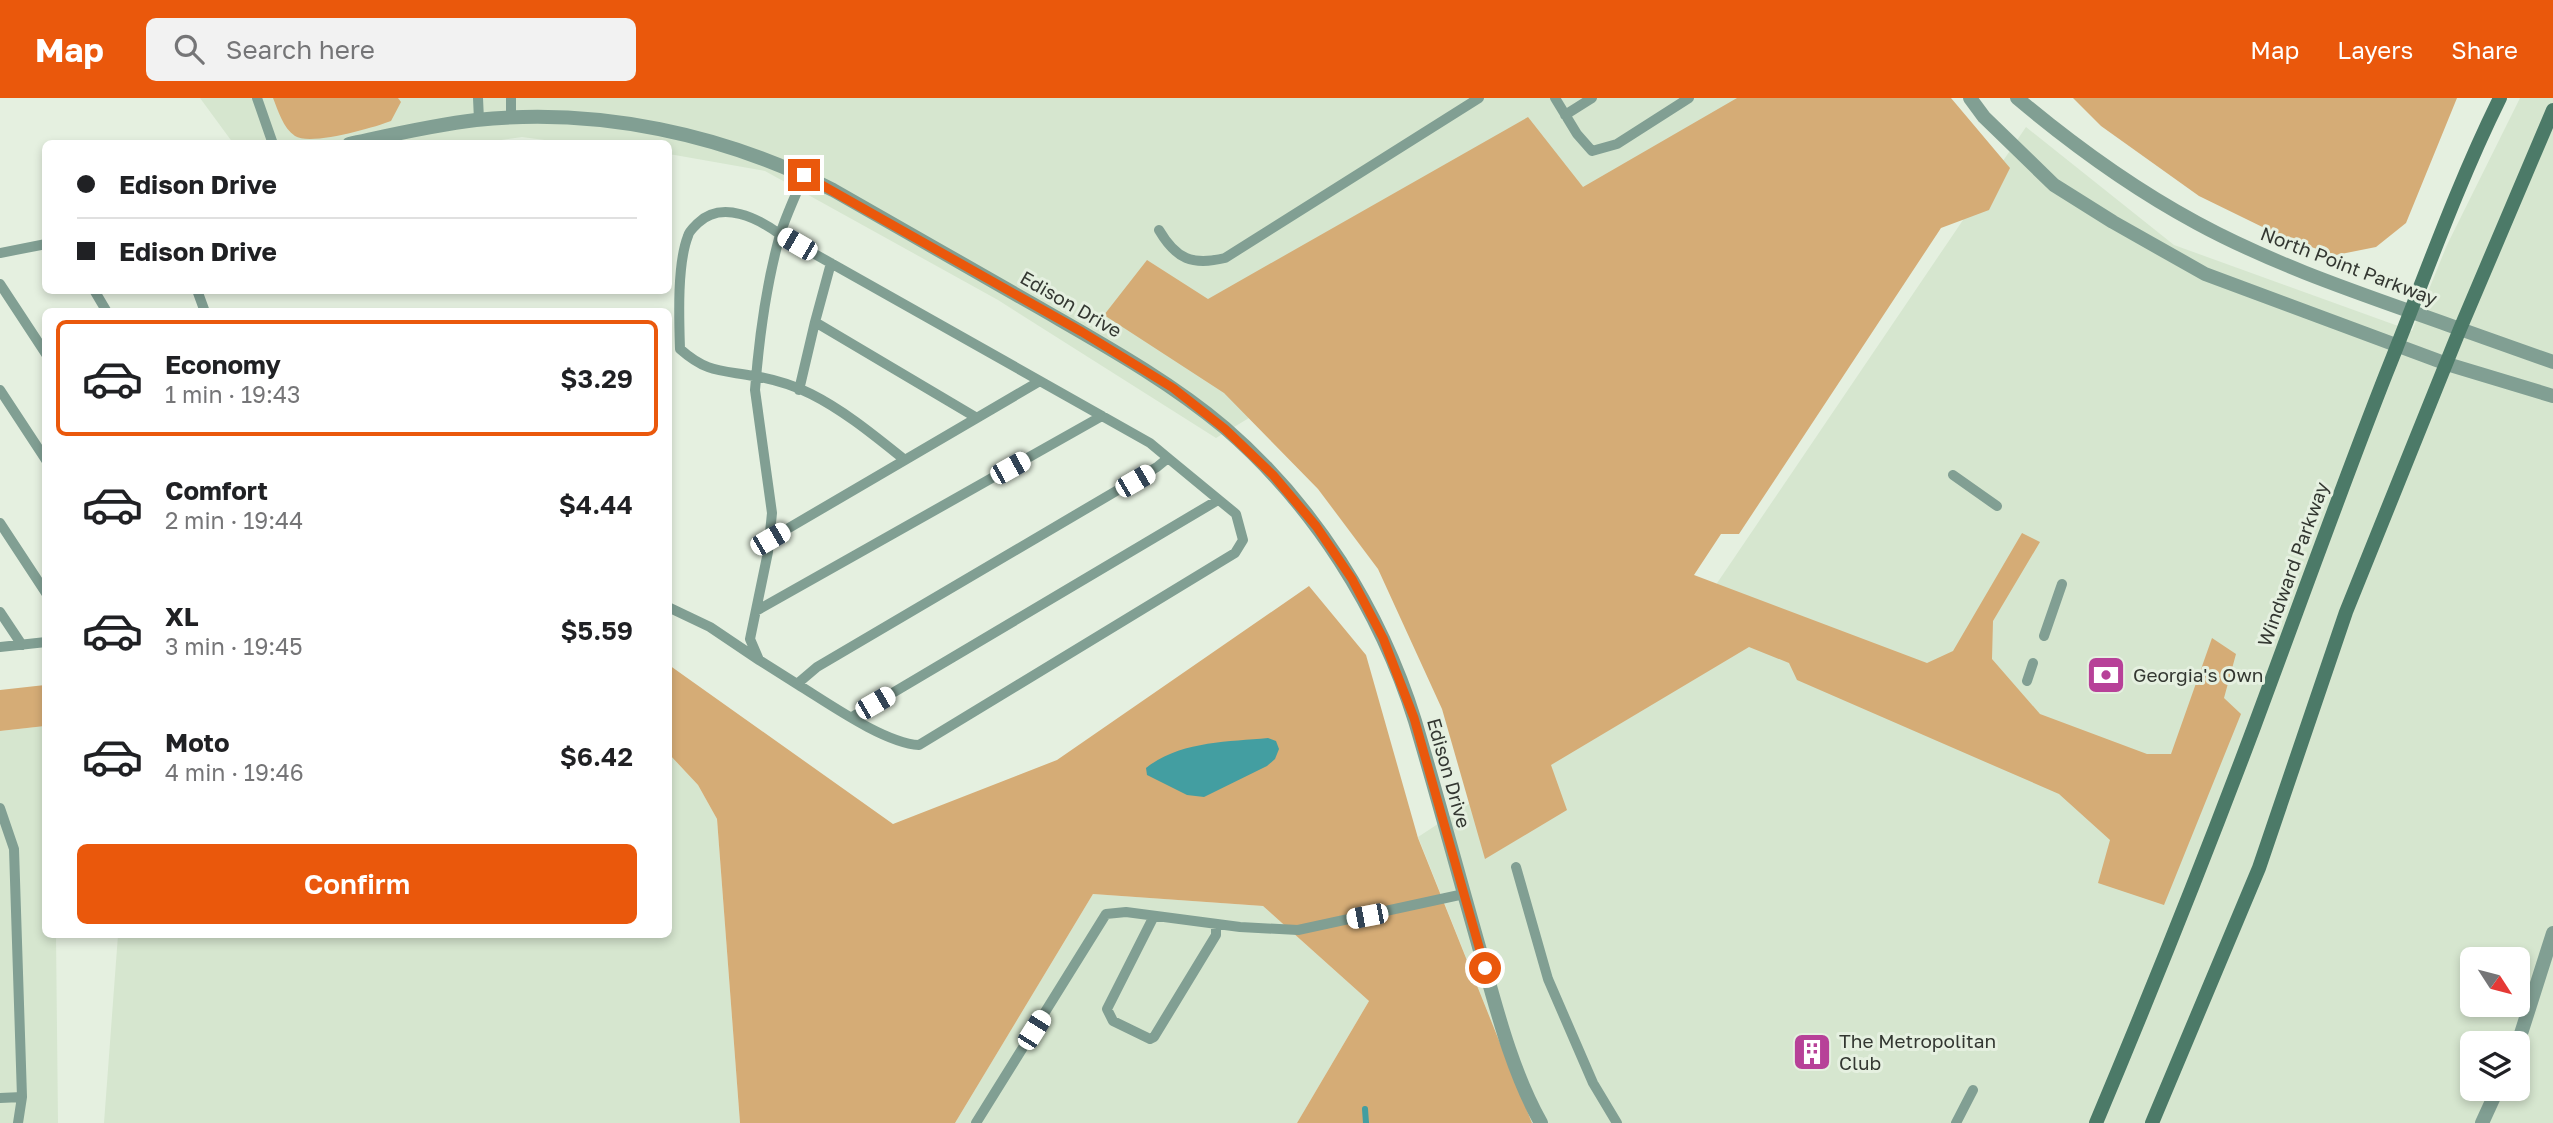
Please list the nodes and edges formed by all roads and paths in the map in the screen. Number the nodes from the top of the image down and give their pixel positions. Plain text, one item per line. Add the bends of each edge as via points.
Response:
1 (257, 98) edge
2 (478, 98) edge
3 (510, 98) edge
4 (1479, 98) edge
5 (1555, 98) edge
6 (1592, 98) edge
7 (1689, 98) edge
8 (1970, 98) edge
9 (2017, 98) edge
10 (2500, 98) edge
11 (2553, 110) edge
12 (1565, 115) junction
13 (511, 119) junction
14 (480, 120) junction
15 (272, 140) edge
16 (371, 140) edge
17 (804, 175) junction
18 (1159, 230) dead end
19 (781, 235) junction
20 (42, 245) edge
21 (0, 253) edge
22 (831, 263) junction
23 (0, 284) edge
24 (2410, 311) junction
25 (815, 322) junction
26 (2460, 329) junction
27 (2397, 346) junction
28 (42, 348) edge
29 (2553, 362) edge
30 (2447, 364) junction
31 (757, 376) junction
32 (1040, 381) junction
33 (0, 390) edge
34 (799, 390) junction
35 (2553, 396) edge
36 (1102, 416) junction
37 (977, 418) junction
38 (42, 454) edge
39 (1168, 458) junction
40 (905, 460) junction
41 (1953, 475) dead end
42 (1218, 499) junction
43 (1997, 506) dead end
44 (0, 523) edge
45 (770, 539) junction
46 (2062, 584) dead end
47 (42, 587) edge
48 (672, 609) edge
49 (756, 611) junction
50 (0, 612) edge
51 (2044, 636) dead end
52 (42, 642) edge
53 (22, 645) junction
54 (0, 648) edge
55 (760, 660) junction
56 (2034, 663) dead end
57 (2027, 681) dead end
58 (797, 684) junction
59 (852, 717) junction
60 (0, 808) edge
61 (1516, 867) dead end
62 (1464, 894) junction
63 (1154, 916) junction
64 (1216, 924) junction
65 (2553, 933) edge
66 (2522, 1031) edge
67 (1973, 1090) dead end
68 (22, 1097) junction
69 (0, 1098) edge
70 (2492, 1101) edge
71 (18, 1123) edge
72 (976, 1123) edge
73 (1541, 1123) edge
74 (1617, 1123) edge
75 (1956, 1123) edge
76 (2096, 1123) edge
77 (2152, 1123) edge
78 (2482, 1123) edge

1 - 15 lane
2 - 14 lane
3 - 13 lane
4 - 18 lane via 1225,258 1204,263 1182,256
5 - 12 lane
6 - 12 lane
7 - 12 lane via 1617,144 1592,151
8 - 27 street via 2054,185 2113,222 2205,274
9 - 24 street, North Point Parkway via 2071,144 2198,224 2297,270
10 - 24 main road, Windward Parkway
11 - 26 main road
13 - 14 street, Edison Drive
13 - 17 street, Edison Drive via 646,126 742,151
14 - 16 street, Edison Drive
17 - 19 lane
17 - 62 street, Edison Drive via 1173,388 1273,475 1345,568 1383,638 1414,718
19 - 22 lane
19 - 31 lane via 759,338
19 - 31 lane via 750,216 731,212 705,216 688,233 683,253 680,349 714,371
20 - 21 lane
22 - 25 lane
22 - 32 lane
23 - 28 lane
24 - 26 street, North Point Parkway
24 - 27 main road, Windward Parkway
25 - 34 lane
25 - 37 lane
26 - 29 street, North Point Parkway
26 - 30 main road
27 - 30 street
27 - 76 main road, Windward Parkway via 2255,725
30 - 35 street
30 - 77 main road via 2346,612 2259,868
31 - 34 lane
31 - 45 lane via 755,390 772,513
32 - 36 lane
32 - 37 lane
33 - 38 lane
34 - 40 lane via 870,432
36 - 39 lane
36 - 49 lane
37 - 40 lane
39 - 42 lane
39 - 58 lane via 817,667
40 - 45 lane
41 - 43 lane
42 - 59 lane
42 - 59 lane via 1236,514 1243,540 1235,552 919,745 905,744
44 - 47 lane
45 - 49 lane
46 - 51 lane
48 - 55 lane
49 - 55 lane via 750,639
50 - 53 lane
52 - 53 lane
53 - 54 lane
55 - 58 lane
56 - 57 lane
58 - 59 lane
60 - 68 lane via 14,849
61 - 74 lane via 1548,979 1593,1083
62 - 64 lane via 1297,930
62 - 73 street, Edison Drive via 1505,1041
63 - 64 lane
63 - 64 lane via 1107,1009 1114,1021 1150,1039 1216,935
63 - 72 lane via 1106,914
65 - 66 street
67 - 75 lane
68 - 69 lane
68 - 71 lane
70 - 78 street

